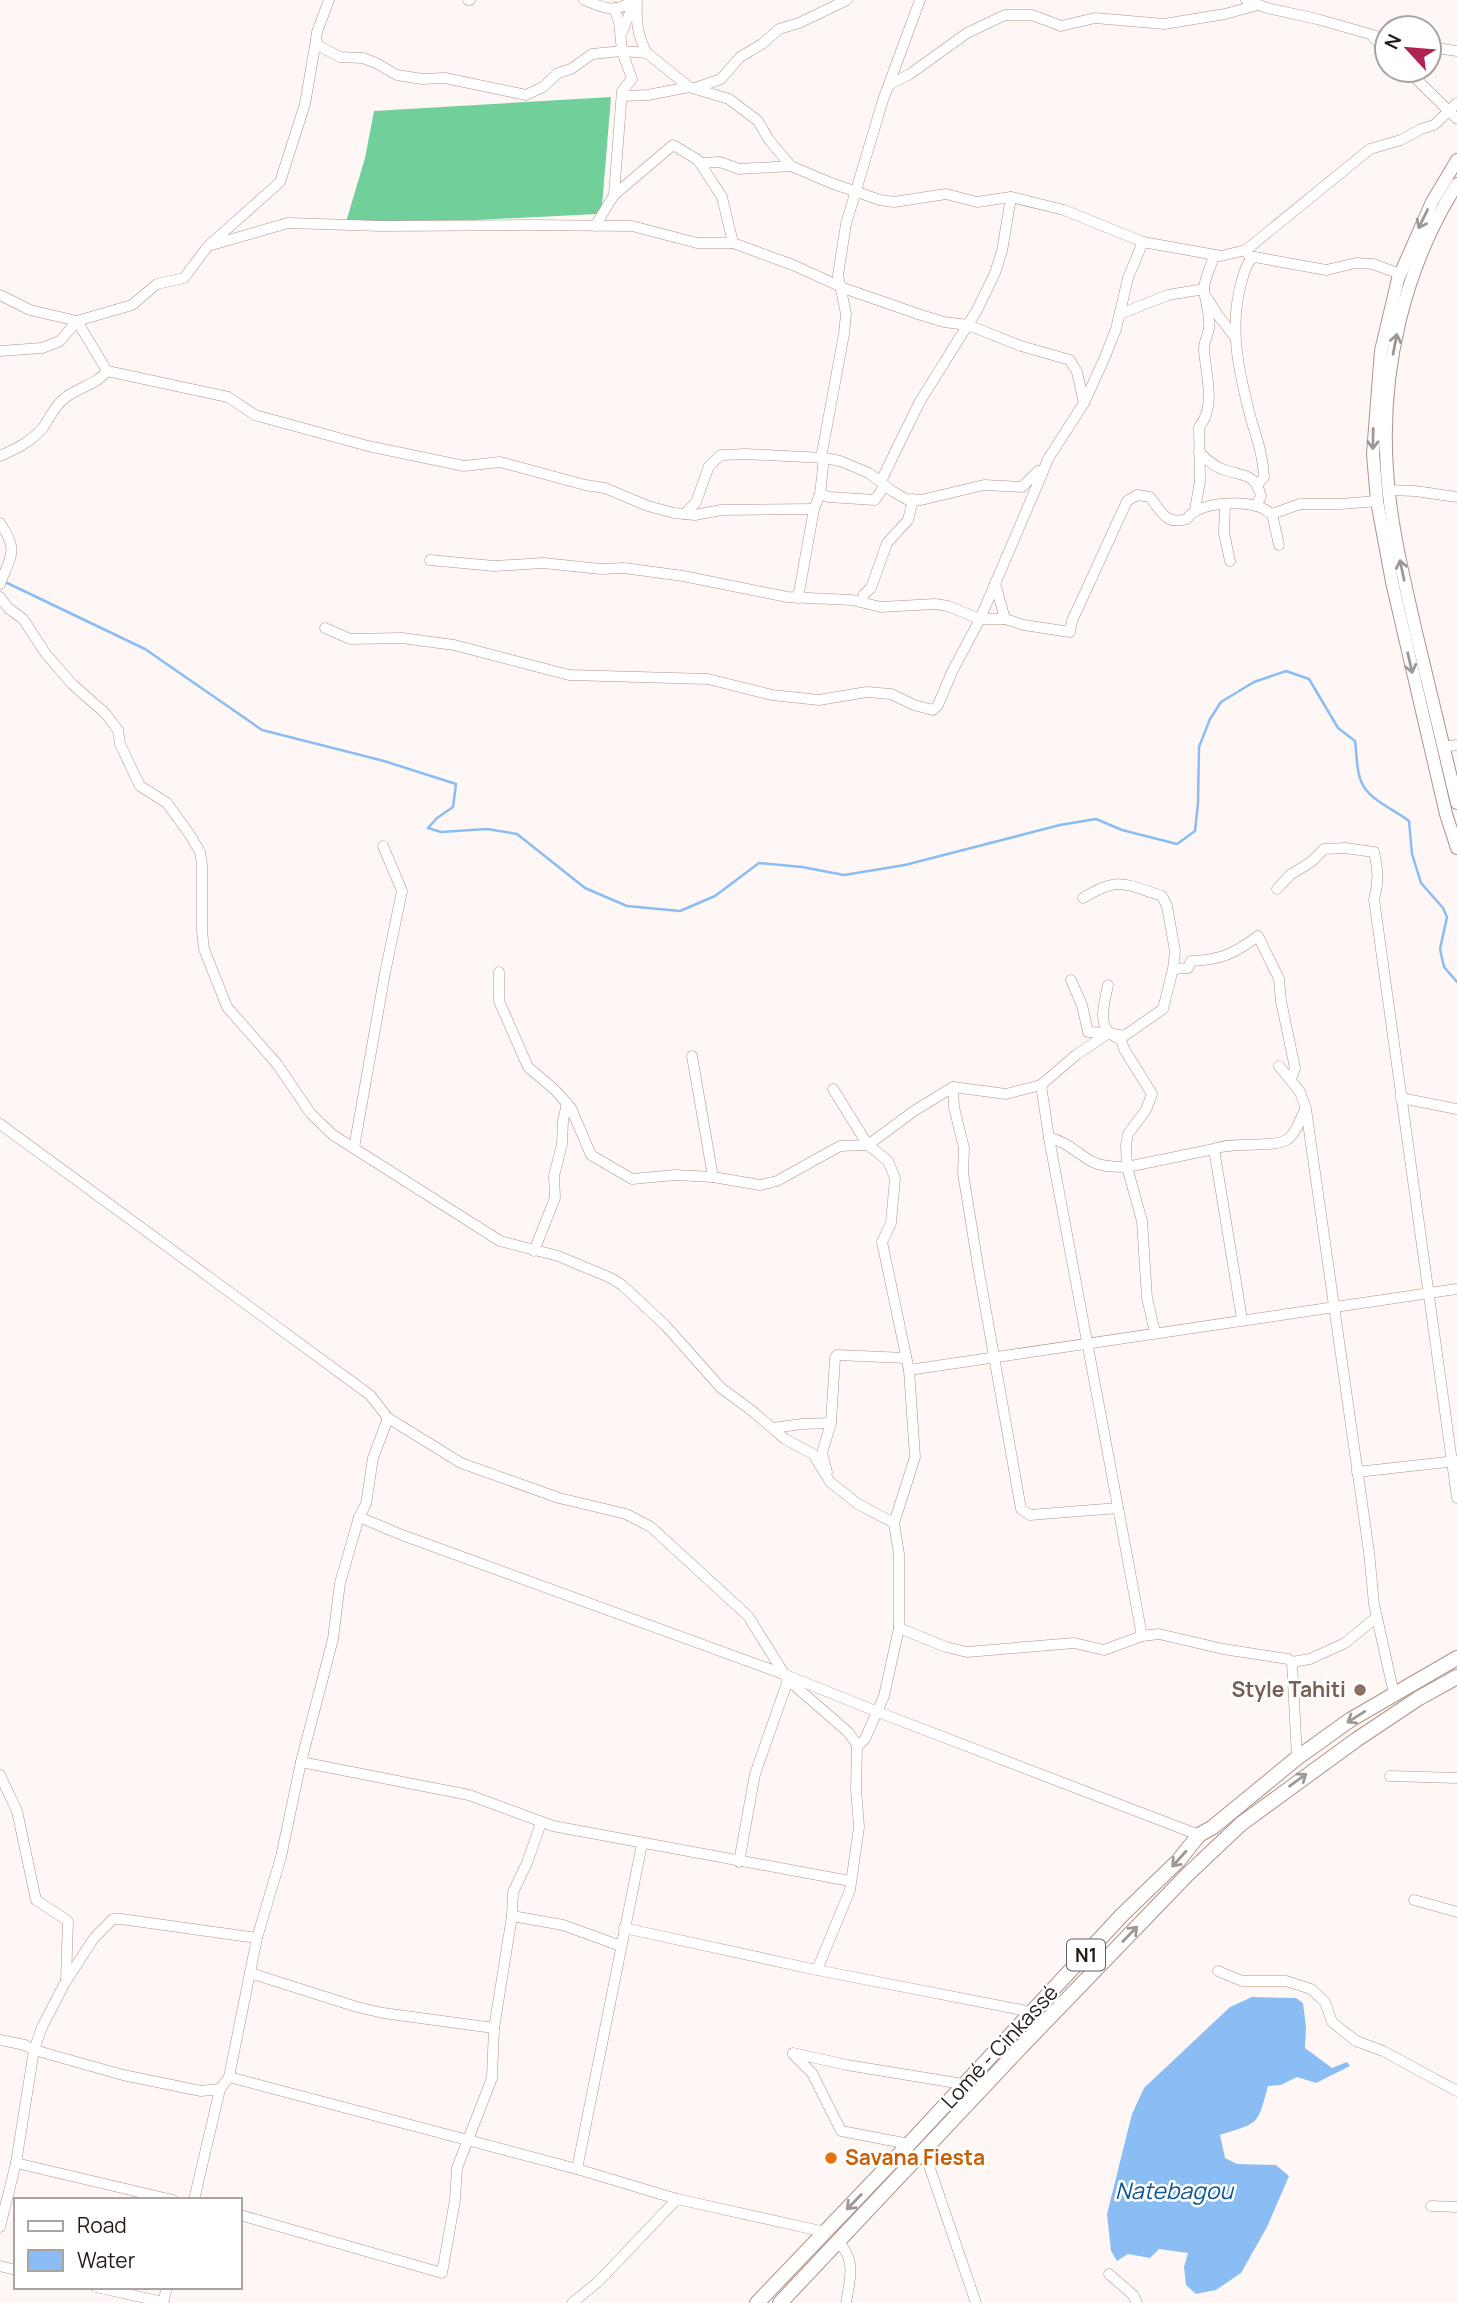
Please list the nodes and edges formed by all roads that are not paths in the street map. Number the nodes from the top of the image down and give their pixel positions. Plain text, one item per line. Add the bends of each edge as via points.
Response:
1 (329, 0) edge
2 (584, 0) edge
3 (634, 0) edge
4 (847, 0) edge
5 (920, 0) edge
6 (1246, 0) edge
7 (611, 4) edge
8 (1258, 5) junction
9 (625, 22) junction
10 (621, 36) junction
11 (1372, 37) edge
12 (639, 38) junction
13 (316, 40) junction
14 (622, 51) junction
15 (647, 53) junction
16 (1420, 84) edge
17 (889, 85) junction
18 (692, 87) junction
19 (622, 96) junction
20 (1457, 103) edge
21 (1448, 113) junction
22 (1457, 119) edge
23 (1457, 160) edge
24 (699, 163) junction
25 (792, 166) junction
26 (1457, 184) edge
27 (857, 191) junction
28 (614, 195) junction
29 (1011, 197) junction
30 (595, 226) junction
31 (1143, 242) junction
32 (733, 243) junction
33 (208, 246) junction
34 (1234, 254) junction
35 (1214, 255) junction
36 (1254, 257) junction
37 (1399, 274) junction
38 (840, 286) junction
39 (1205, 292) junction
40 (0, 295) edge
41 (1120, 314) junction
42 (77, 321) junction
43 (967, 325) junction
44 (1234, 336) junction
45 (0, 351) edge
46 (107, 371) junction
47 (1084, 403) junction
48 (1199, 452) junction
49 (0, 456) edge
50 (822, 458) junction
51 (1042, 474) junction
52 (883, 483) junction
53 (1258, 484) junction
54 (1389, 490) junction
55 (820, 494) junction
56 (1457, 498) edge
57 (913, 499) junction
58 (1377, 501) junction
59 (1225, 505) junction
60 (1256, 506) junction
61 (814, 509) junction
62 (1195, 510) junction
63 (685, 514) junction
64 (1272, 514) junction
65 (0, 523) edge
66 (1279, 545) dead end
67 (430, 560) dead end
68 (1230, 561) dead end
69 (995, 583) junction
70 (0, 584) edge
71 (0, 597) edge
72 (797, 597) junction
73 (862, 602) junction
74 (980, 619) junction
75 (1005, 619) junction
76 (325, 628) dead end
77 (1457, 745) edge
78 (1443, 747) junction
79 (1457, 803) edge
80 (383, 846) dead end
81 (1457, 848) edge
82 (1277, 890) dead end
83 (1083, 898) dead end
84 (1173, 969) junction
85 (499, 972) dead end
86 (1071, 980) dead end
87 (1108, 985) dead end
88 (1109, 1033) junction
89 (692, 1056) dead end
90 (1279, 1066) dead end
91 (1291, 1079) junction
92 (1041, 1085) junction
93 (953, 1087) junction
94 (833, 1089) dead end
95 (1401, 1098) junction
96 (567, 1103) junction
97 (1306, 1109) junction
98 (1457, 1109) edge
99 (0, 1124) edge
100 (880, 1136) junction
101 (1049, 1138) junction
102 (868, 1145) junction
103 (354, 1148) junction
104 (1214, 1149) junction
105 (878, 1153) junction
106 (1127, 1167) junction
107 (713, 1177) junction
108 (534, 1251) junction
109 (1457, 1289) edge
110 (1428, 1292) junction
111 (1336, 1308) junction
112 (1242, 1319) junction
113 (1155, 1332) junction
114 (1087, 1342) junction
115 (906, 1358) junction
116 (995, 1358) junction
117 (909, 1370) junction
118 (388, 1418) junction
119 (831, 1423) junction
120 (773, 1428) junction
121 (1454, 1461) edge
122 (1357, 1472) junction
123 (830, 1482) junction
124 (1457, 1498) edge
125 (1118, 1508) junction
126 (359, 1517) junction
127 (894, 1523) junction
128 (1377, 1617) junction
129 (899, 1628) junction
130 (1142, 1636) junction
131 (1457, 1658) edge
132 (1292, 1662) junction
133 (787, 1677) junction
134 (1457, 1677) edge
135 (1394, 1694) junction
136 (876, 1712) junction
137 (858, 1746) junction
138 (1297, 1758) junction
139 (301, 1762) junction
140 (0, 1775) edge
141 (1390, 1776) dead end
142 (1457, 1778) edge
143 (541, 1824) dead end
144 (1199, 1835) junction
145 (642, 1844) junction
146 (739, 1862) junction
147 (850, 1881) junction
148 (1414, 1900) dead end
149 (1457, 1912) edge
150 (512, 1916) junction
151 (624, 1928) junction
152 (257, 1938) junction
153 (621, 1946) junction
154 (817, 1970) junction
155 (1218, 1971) dead end
156 (250, 1973) junction
157 (66, 1980) junction
158 (1032, 2012) junction
159 (494, 2028) junction
160 (0, 2040) edge
161 (34, 2050) junction
162 (229, 2077) junction
163 (963, 2084) junction
164 (220, 2089) junction
165 (1457, 2091) edge
166 (468, 2140) junction
167 (909, 2144) junction
168 (923, 2151) junction
169 (16, 2163) junction
170 (577, 2169) junction
171 (165, 2198) edge
172 (194, 2198) edge
173 (677, 2200) junction
174 (1431, 2206) dead end
175 (1457, 2207) edge
176 (242, 2217) edge
177 (0, 2227) edge
178 (831, 2236) junction
179 (1109, 2274) dead end
180 (105, 2289) edge
181 (163, 2302) edge
182 (572, 2303) edge
183 (757, 2303) edge
184 (780, 2303) edge
185 (846, 2303) edge
186 (976, 2303) edge
187 (1137, 2303) edge

1 - 13 street
2 - 7 street via 606,9
3 - 7 street via 625,7
3 - 9 street
3 - 12 street
4 - 18 street via 779,29 740,57 721,79
5 - 17 street
6 - 8 street
7 - 9 street
7 - 10 street
8 - 11 street
8 - 17 street via 1164,24 1095,18 1061,26 1032,15 1004,15 967,33
9 - 10 street
9 - 12 street
10 - 14 street
12 - 15 street
13 - 14 street via 340,57 363,58 397,75 444,78 526,95 592,54
13 - 33 street via 305,104 280,182
14 - 15 street
14 - 19 street via 632,79
15 - 18 street
16 - 21 street
17 - 27 street
18 - 19 street
18 - 25 street via 729,99 758,121
19 - 28 street
20 - 21 street
21 - 22 street
21 - 34 street via 1434,125 1370,149 1246,250
23 -> 37 main road via 1432,201
24 - 25 street via 720,162 739,169
24 - 28 street via 673,145
24 - 32 street via 722,197
25 - 27 street
54 -> 26 main road via 1388,388 1400,321 1422,251
27 - 29 street via 894,202 946,194 977,202
27 - 38 street via 846,224
28 - 30 street
29 - 31 street via 1064,210
29 - 43 street via 995,273
30 - 32 street via 632,226 697,243
30 - 33 street via 288,223
31 - 35 street
31 - 41 street
32 - 38 street
33 - 42 street via 184,278 157,284 132,305
34 - 35 street
34 - 36 street
35 - 39 street
36 - 37 street via 1326,270 1373,264
36 - 44 street via 1248,261 1239,291
37 -> 58 main road via 1377,386 1373,454
38 - 43 street via 921,315
38 - 50 street via 846,314 844,334
39 - 41 street via 1168,295
39 - 44 street
39 - 48 street via 1208,409 1199,427
40 - 42 street via 30,310
41 - 47 street
42 - 45 street via 60,341 42,348
42 - 46 street
43 - 47 street via 1070,360
43 - 52 street via 919,403
44 - 53 street via 1263,464 1264,477
46 - 49 street via 99,381 66,397 23,446
46 - 63 street via 228,397 255,415 368,446 464,466 500,462
47 - 51 street
48 - 53 street via 1219,469
48 - 62 street
50 - 52 street via 861,469
50 - 55 street
50 - 63 street via 721,455 709,466 696,502
51 - 57 street via 1038,471 1021,487 984,485
51 - 69 street
52 - 55 street via 875,500
52 - 57 street via 899,497
53 - 60 street via 1261,496
54 - 56 street
78 -> 54 main road via 1396,541
55 - 61 street
57 - 73 street via 908,520 887,543
58 - 64 street via 1300,503
58 -> 81 main road via 1412,674
59 - 60 street
59 - 62 street
59 - 68 street via 1223,522
60 - 64 street
61 - 63 street
61 - 72 street
62 - 75 street via 1187,519 1175,522 1150,498 1137,495 1127,501 1070,632
64 - 66 street
65 - 70 street via 11,539 12,557
67 - 72 street via 624,568
69 - 74 street
69 - 75 street
71 - 103 street via 23,619 72,684 105,713 118,730 140,786 167,803 190,835 202,865 204,949 228,1007 277,1064 311,1114
72 - 73 street
73 - 74 street via 881,607 935,604
74 - 75 street
74 - 76 street via 933,710 891,694 867,692 819,700 772,695 708,679 569,675 454,645 402,638 350,639
77 - 78 street
78 - 79 main road
80 - 103 street via 402,891
82 - 95 street via 1324,849 1374,852 1378,887 1374,899
83 - 84 street via 1117,882 1162,896 1175,951
84 - 88 street via 1163,1009 1124,1036
84 - 91 street via 1188,968 1191,961 1216,960 1258,936 1279,979 1295,1068
85 - 96 street via 499,1001 528,1067
86 - 88 street via 1087,1031
87 - 88 street via 1103,1027
88 - 92 street
88 - 106 street via 1121,1040 1152,1094 1128,1134
89 - 107 street
90 - 91 street
91 - 97 street
92 - 93 street via 1006,1094
92 - 101 street
93 - 100 street
93 - 116 street
94 - 102 street
95 - 98 street
95 - 110 street
96 - 107 street via 591,1155 619,1174 632,1179
96 - 108 street via 554,1177 555,1198
97 - 104 street via 1293,1134 1283,1141 1234,1143
97 - 111 street
99 - 118 street via 370,1395
100 - 102 street
100 - 105 street
101 - 106 street via 1095,1163
101 - 114 street
102 - 105 street
102 - 107 street via 840,1146 777,1181 760,1185
103 - 108 street via 500,1241
104 - 106 street
104 - 112 street
105 - 115 street via 888,1161 895,1178 891,1223 882,1242
106 - 113 street via 1142,1221 1147,1298
108 - 120 street via 558,1256 622,1285 721,1388
109 - 110 street
110 - 111 street
110 - 121 street
111 - 112 street
111 - 122 street
112 - 113 street
113 - 114 street
114 - 116 street
114 - 125 street
115 - 117 street
115 - 119 street via 836,1357
116 - 117 street
116 - 125 street via 1023,1512
117 - 127 street via 915,1457
118 - 126 street
118 - 133 street via 474,1469 642,1521 748,1616
119 - 120 street
119 - 123 street via 822,1453
120 - 123 street via 813,1454
121 - 122 street
121 - 124 street
122 - 128 street
123 - 127 street
125 - 130 street
126 - 133 street
126 - 139 street
127 - 129 street via 899,1554
128 - 132 street via 1345,1643
128 - 135 street
129 - 130 street via 967,1652 1074,1643 1104,1650
129 - 136 street via 889,1682
130 - 132 street via 1159,1634
131 - 135 highway, Lomé - Cinkassé / N1
132 - 138 street
133 - 136 street
133 - 137 street
133 - 146 street via 755,1774
168 -> 134 highway, Lomé - Cinkassé / N1 via 1241,1824 1356,1740
135 -> 138 highway, Lomé - Cinkassé / N1
136 - 137 street
136 - 144 street
137 - 147 street via 859,1827
138 - 144 highway, Lomé - Cinkassé / N1
139 - 145 street via 462,1794 553,1826
139 - 152 street via 281,1857
140 - 157 street via 17,1811 36,1900 68,1921
141 - 142 street
143 - 150 street via 513,1892
144 -> 158 highway, Lomé - Cinkassé / N1
145 - 146 street
145 - 151 street
146 - 147 street
147 - 154 street
148 - 149 street
150 - 153 street via 563,1925
150 - 159 street
151 - 153 street
151 - 154 street
152 - 156 street
152 - 157 street via 113,1919
153 - 170 street
154 - 158 street
155 - 165 street via 1242,1982 1286,1981 1311,1989 1325,2002 1332,2022 1356,2041
156 - 159 street via 370,2010
156 - 162 street
157 - 161 street
158 - 163 highway, Lomé - Cinkassé / N1
159 - 166 street via 490,2084
160 - 161 street
161 - 164 street via 123,2075 201,2091
161 - 169 street
162 - 164 street
162 - 166 street
163 - 167 highway, Lomé - Cinkassé / N1
163 - 167 street via 793,2053 812,2073 841,2131
164 - 172 street
166 - 170 street
166 - 176 street via 457,2168 442,2273
167 -> 178 highway, Lomé - Cinkassé / N1
168 - 178 highway, Lomé - Cinkassé / N1
168 - 186 street
169 - 171 street
169 - 177 street
170 - 173 street
173 - 178 street
173 - 182 street
174 - 175 street
178 - 183 highway, Lomé - Cinkassé / N1
178 - 184 highway, Lomé - Cinkassé / N1
178 - 185 street via 846,2250 852,2270
179 - 187 street
180 - 181 street

